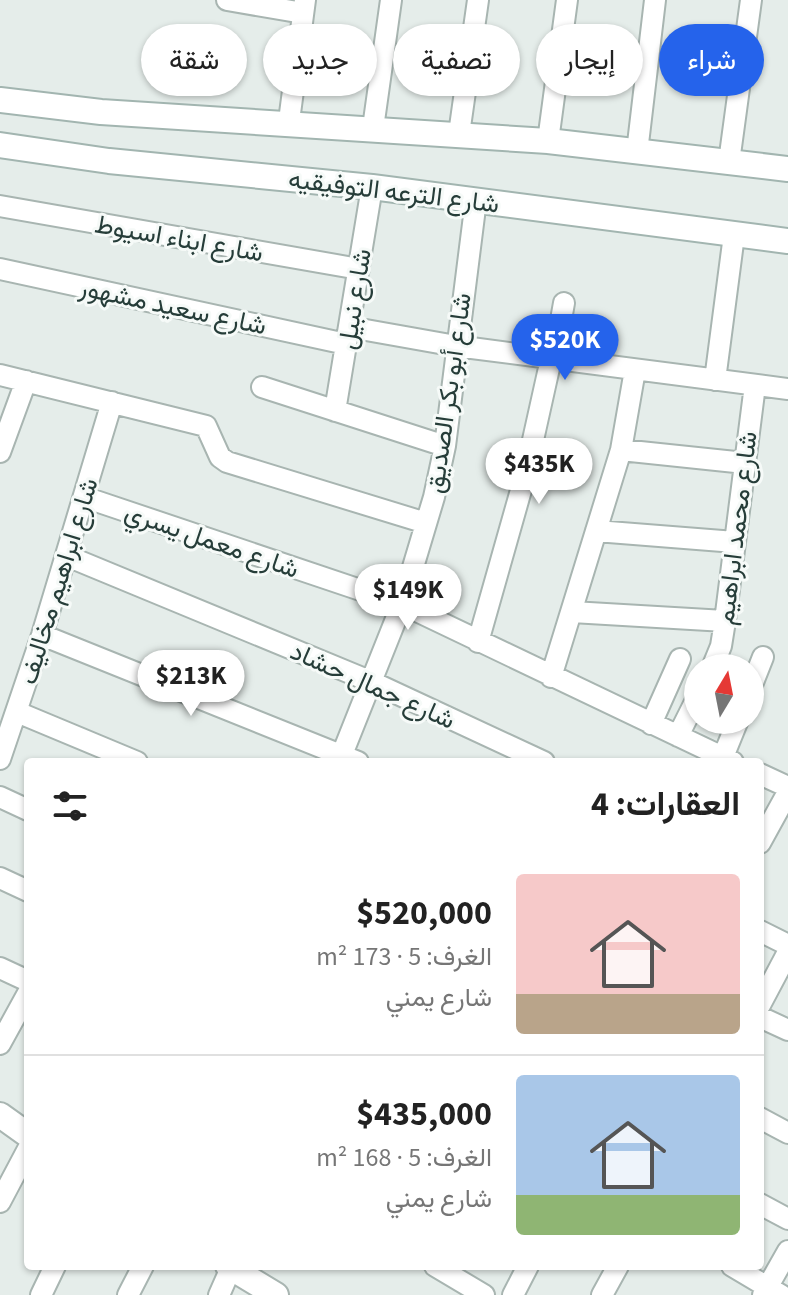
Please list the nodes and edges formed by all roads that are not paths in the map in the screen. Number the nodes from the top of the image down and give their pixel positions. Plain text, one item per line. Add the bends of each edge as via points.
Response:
1 (227, 0) edge
2 (391, 0) edge
3 (478, 0) edge
4 (567, 0) edge
5 (655, 0) edge
6 (751, 0) edge
7 (304, 6) edge
8 (0, 100) edge
9 (289, 121) junction
10 (373, 128) junction
11 (459, 134) junction
12 (548, 141) junction
13 (0, 145) edge
14 (637, 152) junction
15 (729, 162) junction
16 (788, 169) edge
17 (372, 187) junction
18 (476, 200) junction
19 (0, 206) edge
20 (734, 235) junction
21 (788, 241) edge
22 (0, 269) edge
23 (359, 269) junction
24 (564, 303) dead end
25 (348, 336) junction
26 (456, 346) junction
27 (552, 359) junction
28 (635, 370) junction
29 (0, 375) edge
30 (715, 380) junction
31 (26, 381) junction
32 (755, 385) junction
33 (262, 387) dead end
34 (788, 389) edge
35 (112, 402) junction
36 (335, 411) junction
37 (445, 446) junction
38 (621, 450) junction
39 (0, 452) edge
40 (745, 463) junction
41 (84, 497) junction
42 (426, 523) junction
43 (596, 531) junction
44 (735, 542) junction
45 (67, 556) junction
46 (402, 604) junction
47 (572, 612) junction
48 (725, 621) junction
49 (42, 635) junction
50 (478, 642) junction
51 (718, 654) edge
52 (680, 659) dead end
53 (551, 677) junction
54 (372, 682) junction
55 (17, 712) junction
56 (651, 724) junction
57 (684, 724) edge
58 (734, 734) edge
59 (678, 736) junction
60 (127, 758) edge
61 (344, 758) edge
62 (346, 758) edge
63 (535, 758) edge
64 (724, 758) edge
65 (728, 758) edge
66 (0, 759) edge
67 (764, 776) edge
68 (788, 790) edge
69 (0, 797) edge
70 (24, 808) edge
71 (764, 835) edge
72 (0, 878) edge
73 (24, 889) edge
74 (764, 933) edge
75 (788, 945) edge
76 (788, 952) edge
77 (0, 968) edge
78 (24, 979) edge
79 (764, 997) edge
80 (24, 1000) edge
81 (764, 1019) edge
82 (788, 1030) edge
83 (0, 1044) edge
84 (0, 1115) edge
85 (764, 1120) edge
86 (24, 1132) edge
87 (788, 1133) edge
88 (24, 1157) edge
89 (0, 1202) edge
90 (764, 1206) edge
91 (788, 1219) edge
92 (788, 1251) edge
93 (53, 1270) edge
94 (141, 1270) edge
95 (229, 1270) edge
96 (235, 1270) edge
97 (442, 1270) edge
98 (526, 1270) edge
99 (616, 1270) edge
100 (738, 1270) edge
101 (770, 1292) edge
102 (41, 1295) edge
103 (128, 1295) edge
104 (219, 1295) edge
105 (276, 1295) edge
106 (484, 1295) edge
107 (513, 1295) edge
108 (602, 1295) edge

1 - 7 street
2 - 10 street
3 - 11 street
4 - 12 street
5 - 14 street
6 - 15 street
7 - 9 street
8 - 9 main road via 101,112
9 - 10 main road
10 - 11 main road
11 - 12 main road
12 - 14 main road
13 - 17 main road, شارع الترعه التوفيقيه
14 - 15 main road
15 - 16 main road
17 - 18 main road, شارع الترعه التوفيقيه
17 - 23 street, شارع نبيل
18 - 20 main road, شارع الترعه التوفيقيه
18 - 26 street, شارع أبو بكر الصديق
19 - 23 street, شارع ابناء اسيوط
20 - 21 main road, شارع الترعه التوفيقيه
20 - 30 street
22 - 25 street, شارع سعيد مشهور
23 - 25 street, شارع نبيل
24 - 27 street
25 - 26 street, شارع سعيد مشهور
25 - 36 street, شارع نبيل
26 - 27 street, شارع سعيد مشهور
26 - 37 street, شارع أبو بكر الصديق
27 - 28 street, شارع سعيد مشهور
27 - 50 street
28 - 30 street, شارع سعيد مشهور
28 - 38 street
29 - 31 street
30 - 32 street, شارع سعيد مشهور
31 - 35 street
31 - 39 street
32 - 34 street, شارع سعيد مشهور
32 - 40 street, شارع محمد ابراهيم
33 - 36 street
35 - 41 street, شارع ابراهيم مخاليف
35 - 42 street via 206,426 227,462
36 - 37 street
37 - 42 street, شارع أبو بكر الصديق
38 - 40 street
38 - 43 street
40 - 44 street, شارع محمد ابراهيم
41 - 45 street, شارع ابراهيم مخاليف
41 - 46 street, شارع معمل يسري
42 - 46 street, شارع أبو بكر الصديق
43 - 44 street
43 - 47 street
44 - 48 street, شارع محمد ابراهيم
45 - 49 street, شارع ابراهيم مخاليف
45 - 54 street, شارع جمال حشاد
46 - 50 street, شارع معمل يسري
46 - 54 street, شارع أبو بكر الصديق
47 - 48 street
47 - 53 street
48 - 51 street, شارع محمد ابراهيم
49 - 55 street, شارع ابراهيم مخاليف
49 - 61 street
50 - 53 street, شارع معمل يسري
52 - 56 street
53 - 56 street, شارع معمل يسري
54 - 62 street, شارع أبو بكر الصديق
54 - 63 street, شارع جمال حشاد
55 - 60 street
55 - 66 street, شارع ابراهيم مخاليف
56 - 59 street, شارع معمل يسري
57 - 59 street
58 - 65 street
59 - 64 street, شارع معمل يسري
67 - 68 street
68 - 71 street
69 - 70 street
72 - 73 street
74 - 75 street
76 - 79 street
77 - 78 street
80 - 83 street
81 - 82 street
84 - 86 main road
85 - 87 street
88 - 89 street
90 - 91 street
92 - 101 street
93 - 102 street
94 - 103 street
95 - 104 street
96 - 105 main road
97 - 106 street
98 - 107 street
99 - 108 street
100 - 101 street

